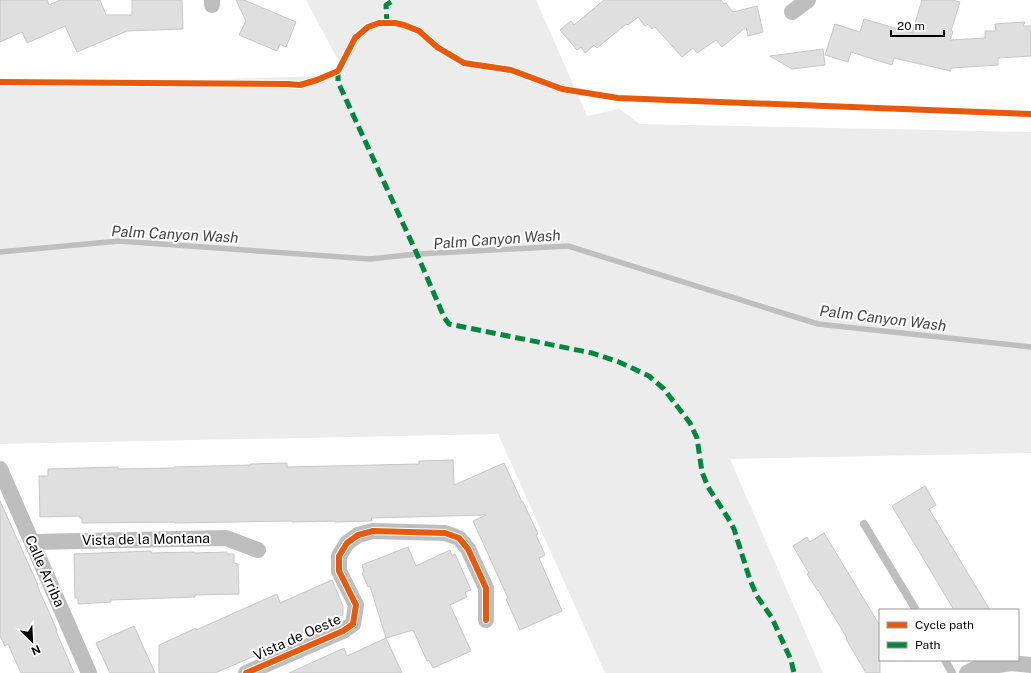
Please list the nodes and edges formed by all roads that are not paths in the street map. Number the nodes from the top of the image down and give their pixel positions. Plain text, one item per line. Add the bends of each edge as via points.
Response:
1 (808, 0) edge
2 (792, 12) dead end
3 (0, 469) edge
4 (864, 524) dead end
5 (32, 542) junction
6 (258, 550) dead end
7 (915, 609) edge
8 (486, 620) dead end
9 (946, 661) edge
10 (1031, 665) edge
11 (89, 673) edge
12 (246, 673) edge
13 (952, 673) edge
14 (967, 673) edge

1 - 2 street
3 - 5 street, Calle Arriba
4 - 7 lane
5 - 6 street, Vista de la Montana via 226,538
5 - 11 street, Calle Arriba
8 - 12 street, Vista de Oeste via 486,588 468,549 459,538 445,533 373,532 358,535 347,543 339,556 340,571 356,605 353,624 343,632
9 - 13 lane
10 - 14 street via 1010,663 975,669

